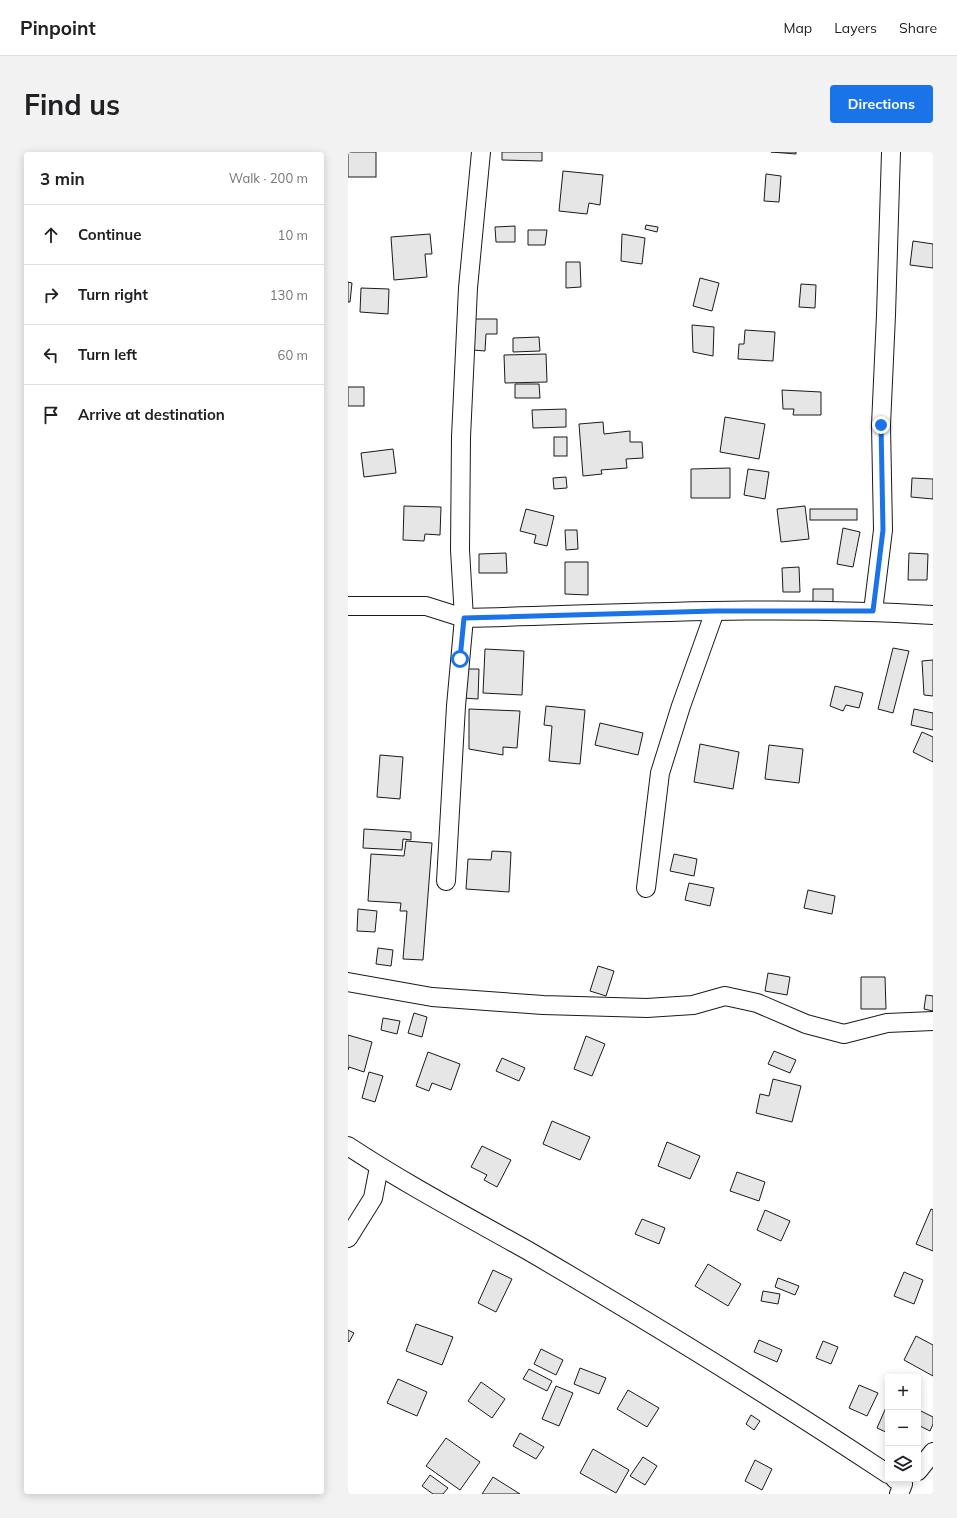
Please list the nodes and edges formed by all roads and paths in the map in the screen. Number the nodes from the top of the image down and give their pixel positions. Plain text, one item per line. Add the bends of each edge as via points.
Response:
1 (481, 152) edge
2 (891, 152) edge
3 (348, 606) edge
4 (715, 611) junction
5 (873, 611) junction
6 (933, 615) edge
7 (464, 618) junction
8 (446, 881) dead end
9 (646, 888) dead end
10 (348, 982) edge
11 (933, 1021) edge
12 (348, 1146) edge
13 (380, 1167) junction
14 (348, 1238) edge
15 (933, 1452) edge
16 (921, 1467) edge
17 (885, 1472) edge

1 - 7 street via 468,288 461,437 460,550
2 - 5 street via 881,425 883,530
3 - 7 street via 426,606
4 - 5 street
4 - 7 street
4 - 9 street via 660,773
5 - 6 street
7 - 8 street
10 - 11 street via 432,996 551,1005 647,1008 693,1005 725,996 757,1003 806,1024 844,1034 887,1023
12 - 13 street
13 - 14 street via 373,1198
13 - 17 street via 654,1326
15 - 16 street

